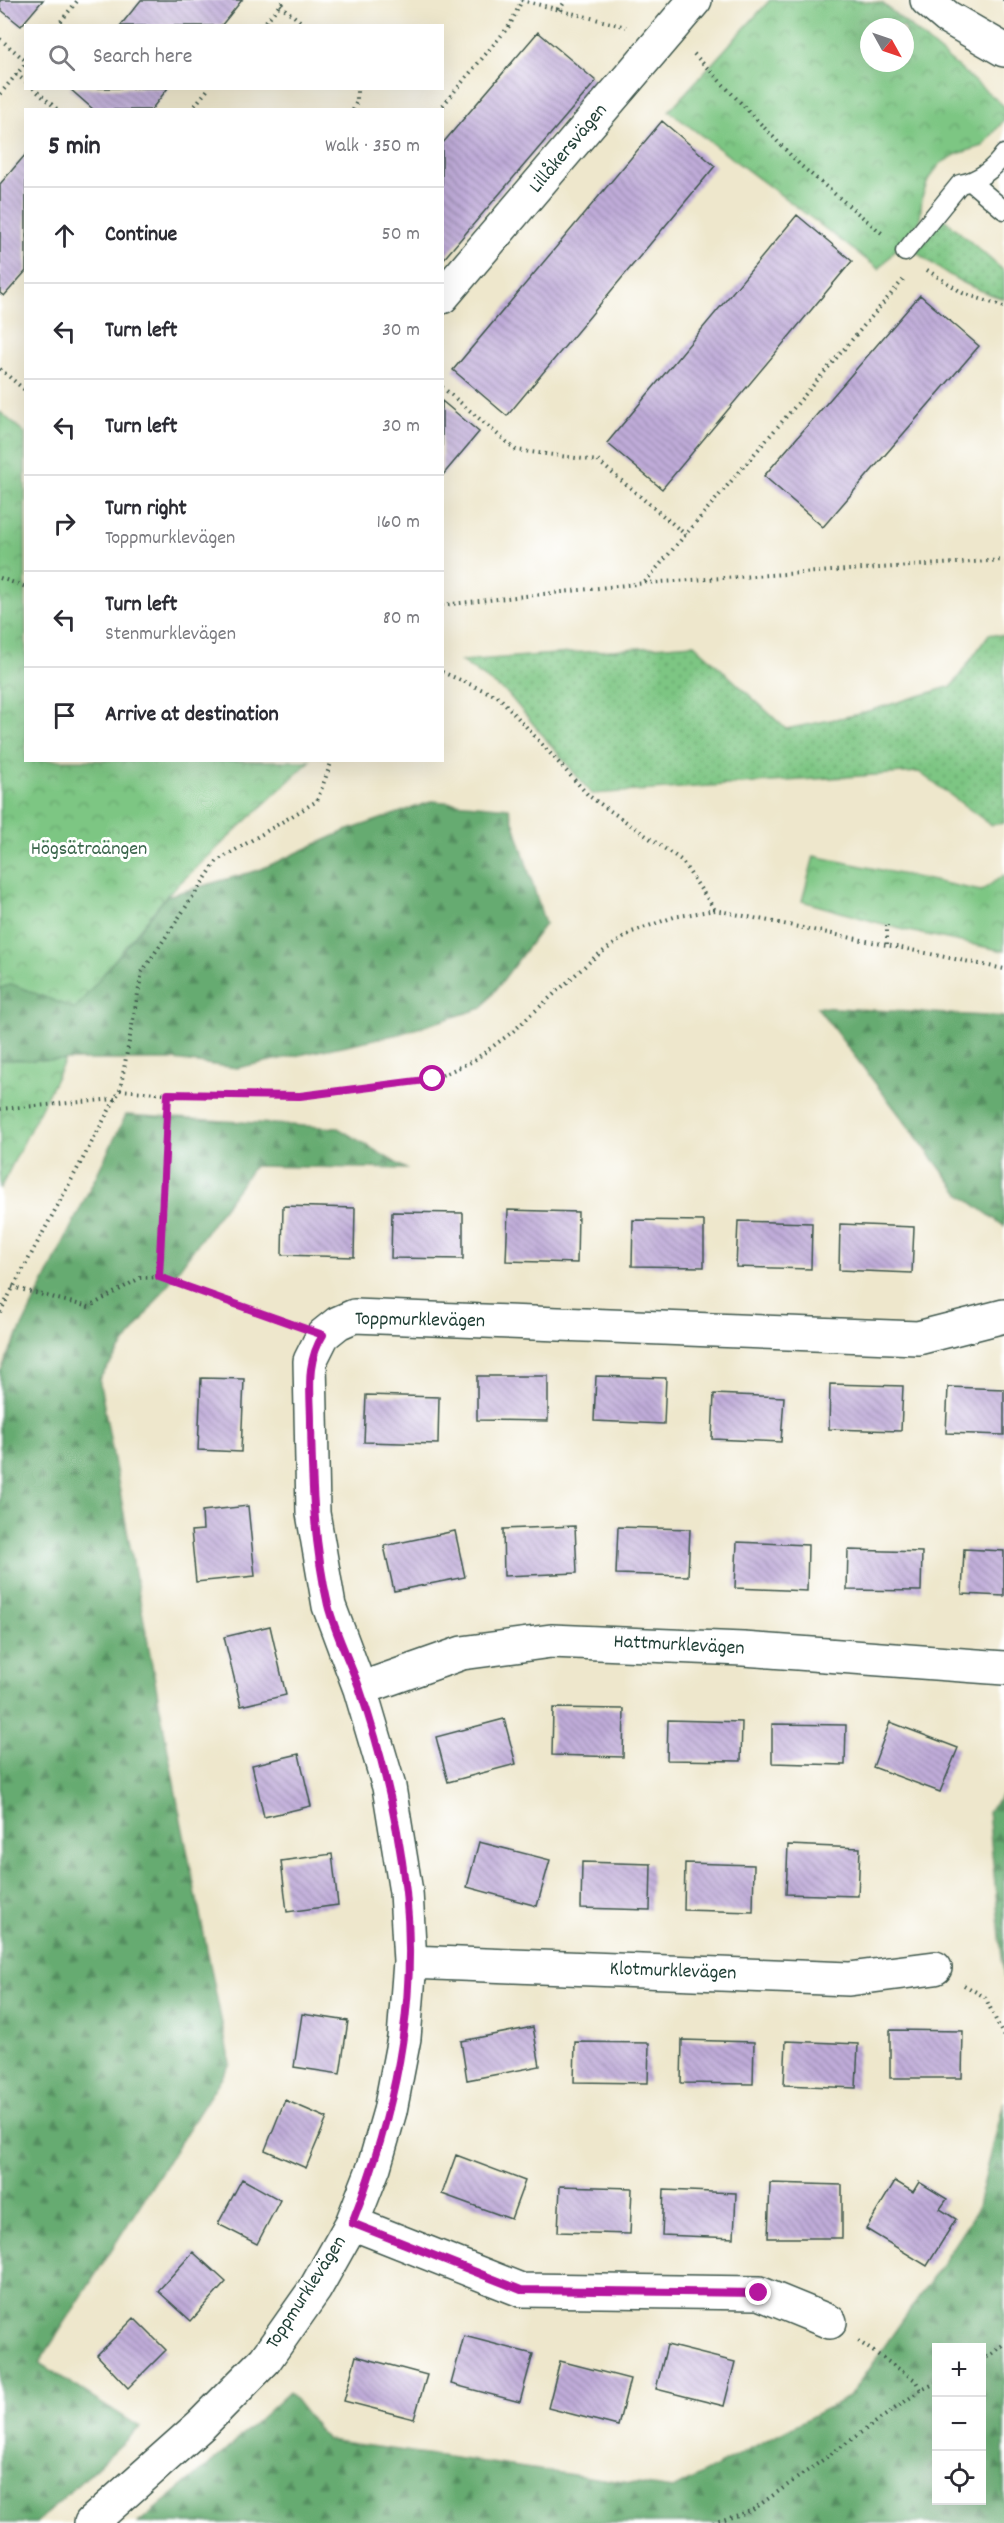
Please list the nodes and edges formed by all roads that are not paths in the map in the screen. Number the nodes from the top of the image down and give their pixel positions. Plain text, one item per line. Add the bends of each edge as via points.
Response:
1 (695, 0) edge
2 (927, 0) edge
3 (1003, 43) edge
4 (1004, 154) edge
5 (971, 182) junction
6 (1004, 210) edge
7 (911, 258) road end
8 (444, 295) edge
9 (1004, 1316) edge
10 (1004, 1668) edge
11 (360, 1689) junction
12 (410, 1962) junction
13 (935, 1968) road end
14 (352, 2223) junction
15 (830, 2322) road end
16 (91, 2523) edge

1 - 8 street, Lillåkersvägen
2 - 3 street via 947,17
4 - 5 lane via 997,164
5 - 6 lane
5 - 7 lane via 960,184
9 - 11 street, Toppmurklevägen via 918,1338 354,1316 338,1323 323,1335 310,1361 313,1513 329,1606
10 - 11 street, Hattmurklevägen via 743,1649 551,1641 462,1653
11 - 12 street, Toppmurklevägen via 389,1787 406,1892
12 - 13 street, Klotmurklevägen via 849,1979
12 - 14 street, Toppmurklevägen via 404,2038 390,2111
14 - 15 street via 521,2290 759,2293
14 - 16 street, Toppmurklevägen via 315,2289 264,2360 201,2425

